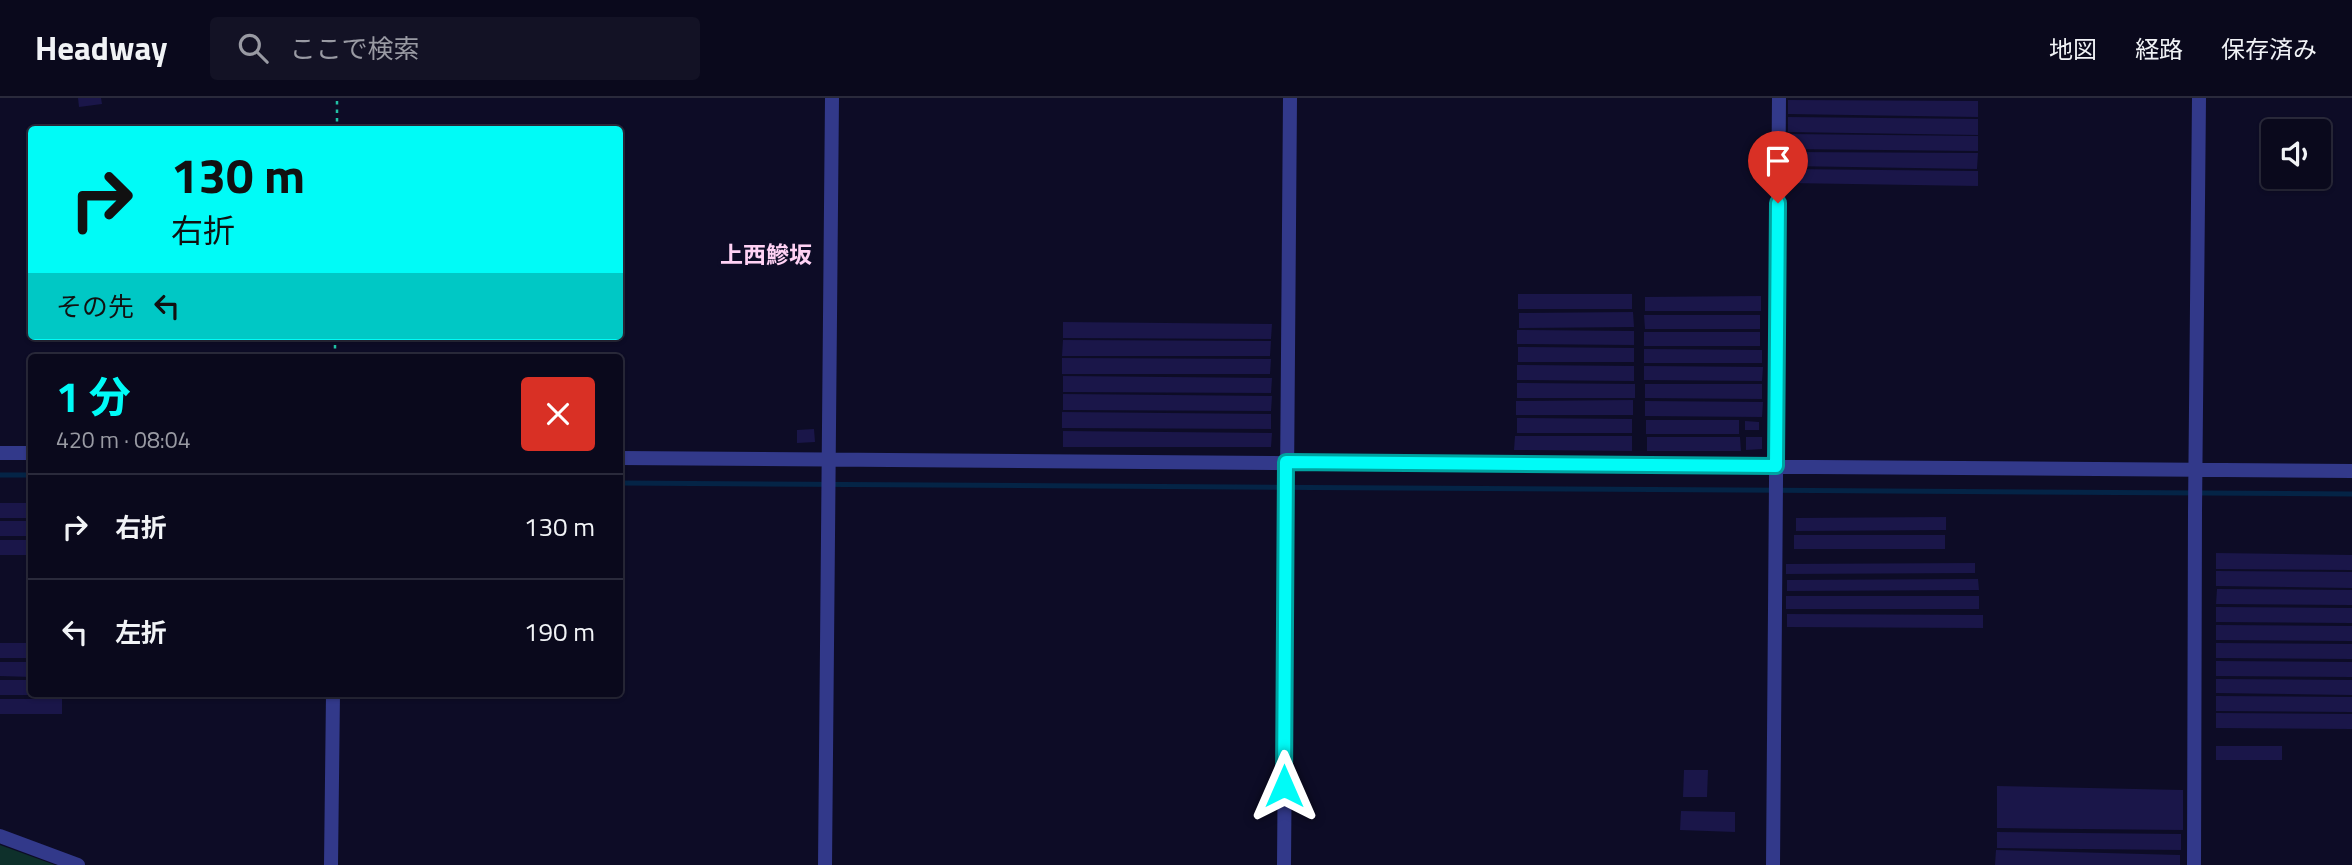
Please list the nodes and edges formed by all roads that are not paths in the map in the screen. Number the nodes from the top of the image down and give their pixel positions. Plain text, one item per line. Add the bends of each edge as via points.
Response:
1 (832, 98) edge
2 (1290, 98) edge
3 (1779, 98) edge
4 (2199, 98) edge
5 (0, 453) edge
6 (28, 453) edge
7 (623, 458) edge
8 (830, 467) junction
9 (1287, 469) junction
10 (2196, 471) junction
11 (2352, 471) edge
12 (1776, 473) junction
13 (332, 697) edge
14 (0, 836) edge
15 (78, 865) edge
16 (331, 865) edge
17 (825, 865) edge
18 (1284, 865) edge
19 (1773, 865) edge
20 (2194, 865) edge

1 - 8 street
2 - 9 street
3 - 12 street
4 - 10 street
5 - 6 street
7 - 8 street
8 - 9 street
8 - 17 street
9 - 12 street
9 - 18 street
10 - 11 street
10 - 12 street
10 - 20 street
12 - 19 street
13 - 16 street
14 - 15 street

